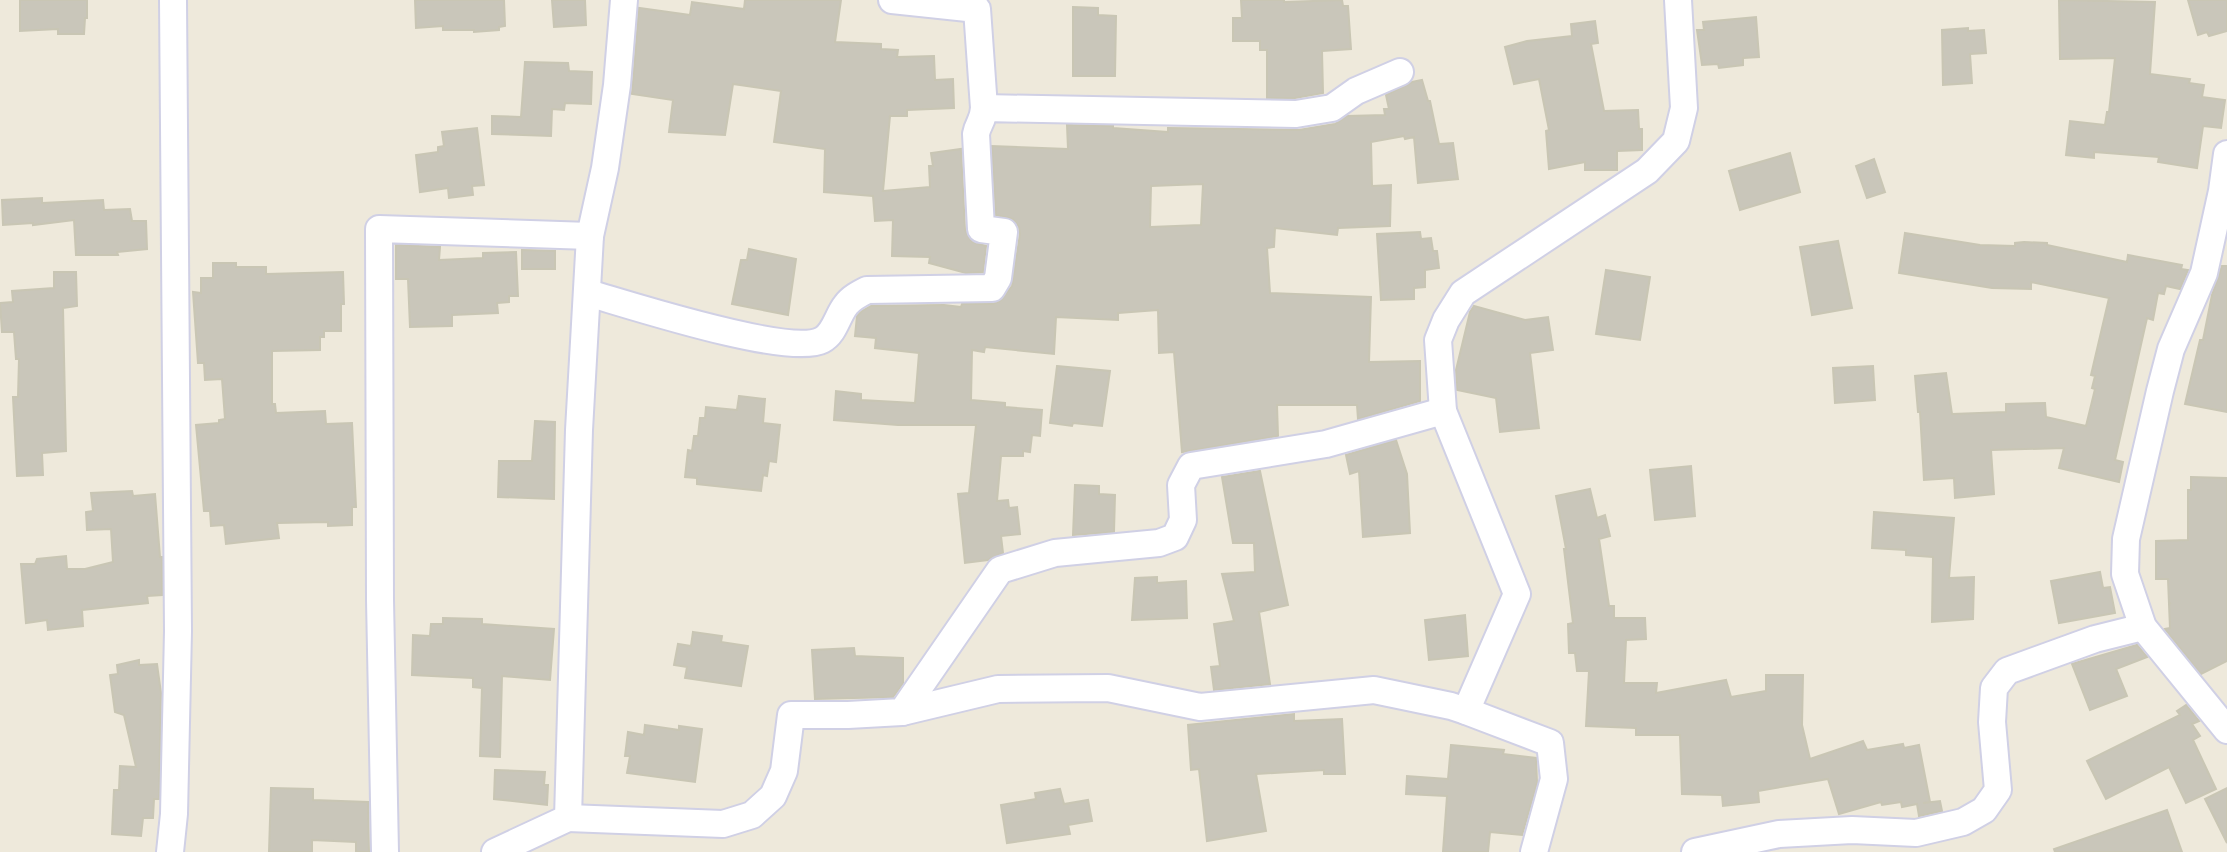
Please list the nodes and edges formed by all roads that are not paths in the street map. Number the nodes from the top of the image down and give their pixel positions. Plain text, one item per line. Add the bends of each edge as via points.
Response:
1 (173, 0) edge
2 (624, 0) edge
3 (892, 0) edge
4 (1678, 0) edge
5 (1400, 72) dead end
6 (984, 108) junction
7 (2227, 154) edge
8 (590, 236) junction
9 (589, 293) junction
10 (1443, 411) junction
11 (2143, 627) junction
12 (1466, 711) junction
13 (902, 712) junction
14 (2227, 730) edge
15 (568, 818) junction
16 (1851, 841) edge
17 (170, 852) edge
18 (385, 852) edge
19 (495, 852) edge
20 (1534, 852) edge
21 (1695, 852) edge

1 - 17 street via 178,631
2 - 8 street via 617,85
3 - 6 street via 977,9
4 - 10 street via 1684,108 1676,142 1647,171 1463,293 1438,340
5 - 6 street via 1356,91 1332,108 1296,114
6 - 9 street via 976,134 981,229 1004,232 998,278 992,288 867,290 845,306 821,341 796,345 694,324
7 - 11 street via 2204,273 2171,349 2126,539 2125,574
8 - 9 street
8 - 18 street via 379,229
9 - 15 street via 579,430
10 - 12 street via 1517,594
10 - 13 street via 1326,444 1191,466 1181,485 1183,520 1175,537 1159,543 1055,553 1000,570
11 - 14 street
11 - 16 street via 2007,671 1994,688 1998,790 1984,810 1963,821 1916,833
12 - 13 street via 1374,690 1200,707 1108,688 998,689
12 - 20 street via 1550,743 1554,779
13 - 15 street via 791,715 784,771 773,796 752,815 723,824
15 - 19 street
16 - 21 street via 1779,834

